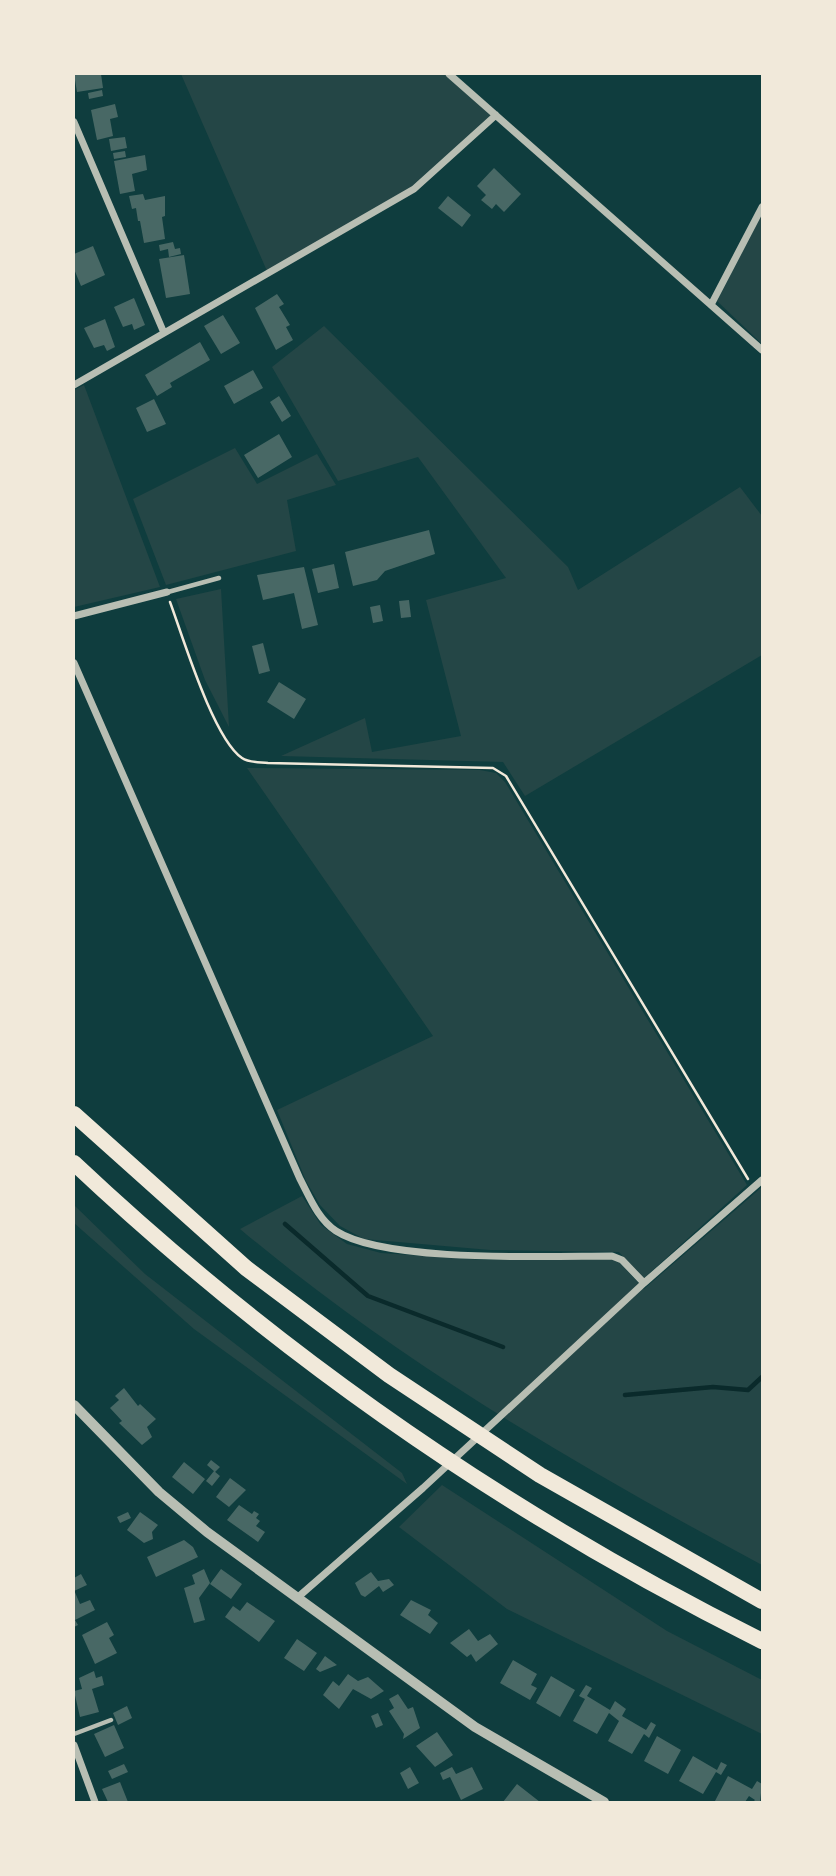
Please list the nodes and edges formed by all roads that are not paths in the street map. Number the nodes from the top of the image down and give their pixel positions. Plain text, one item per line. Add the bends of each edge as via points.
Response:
1 (449, 74) edge
2 (496, 115) junction
3 (74, 122) edge
4 (762, 207) edge
5 (712, 303) junction
6 (164, 333) junction
7 (762, 350) edge
8 (74, 385) edge
9 (219, 578) dead end
10 (167, 592) joint
11 (74, 616) edge
12 (74, 663) edge
13 (74, 1114) edge
14 (74, 1163) edge
15 (762, 1180) edge
16 (644, 1283) junction
17 (74, 1405) edge
18 (297, 1598) junction
19 (762, 1601) edge
20 (762, 1641) edge
21 (111, 1720) dead end
22 (74, 1734) edge
23 (74, 1745) edge
24 (95, 1802) edge
25 (604, 1802) edge

1 - 2 street
2 - 5 street
2 - 6 street via 414,189
3 - 6 street
4 - 5 street
5 - 7 street
6 - 8 street
9 - 10 lane
10 - 11 street
12 - 16 street via 300,1179 324,1222 347,1237 380,1248 612,1256
13 - 19 highway via 246,1268 389,1375 540,1475
14 - 20 highway via 214,1290 376,1412 535,1513
15 - 16 street
16 - 18 street
17 - 18 street via 159,1492
18 - 25 street via 475,1727
21 - 22 lane
23 - 24 street

